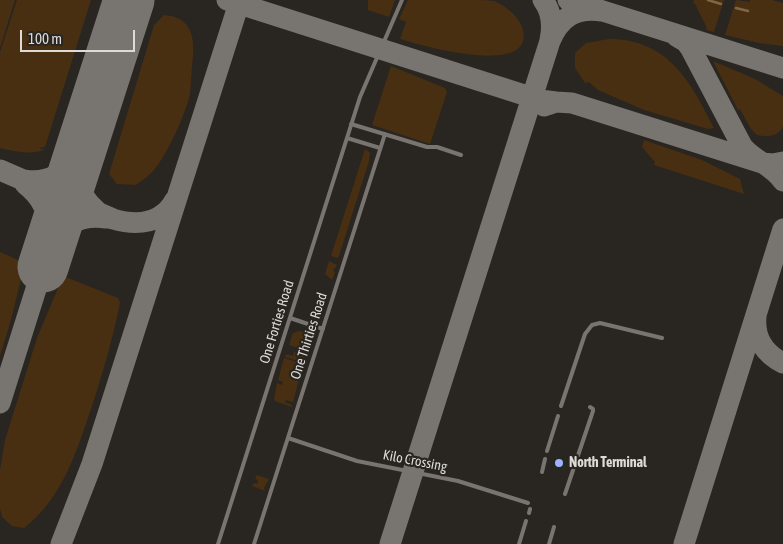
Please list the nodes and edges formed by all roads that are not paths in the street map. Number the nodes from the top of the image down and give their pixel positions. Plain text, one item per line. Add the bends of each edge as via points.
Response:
1 (402, 0) edge
2 (351, 124) junction
3 (385, 134) junction
4 (347, 138) junction
5 (380, 148) junction
6 (461, 155) dead end
7 (290, 318) junction
8 (323, 329) junction
9 (662, 338) dead end
10 (561, 406) dead end
11 (591, 409) dead end
12 (558, 416) dead end
13 (288, 438) junction
14 (547, 451) dead end
15 (545, 459) dead end
16 (542, 472) dead end
17 (565, 494) dead end
18 (528, 503) dead end
19 (526, 521) dead end
20 (554, 527) dead end
21 (218, 544) edge
22 (254, 544) edge
23 (519, 544) edge
24 (549, 544) edge

1 - 2 lane, One Forties Road
2 - 3 lane
2 - 4 lane, One Forties Road
3 - 5 lane, One Thirties Road
3 - 6 lane
4 - 5 lane
4 - 7 lane, One Forties Road
5 - 8 lane, One Thirties Road
7 - 8 lane
7 - 21 lane, One Forties Road
8 - 13 lane, One Thirties Road
9 - 10 lane via 600,323 592,325 585,334
11 - 17 lane
12 - 14 lane
13 - 18 lane, Kilo Crossing via 363,462 462,482
13 - 22 lane, One Thirties Road
15 - 16 lane
19 - 23 lane
20 - 24 lane

